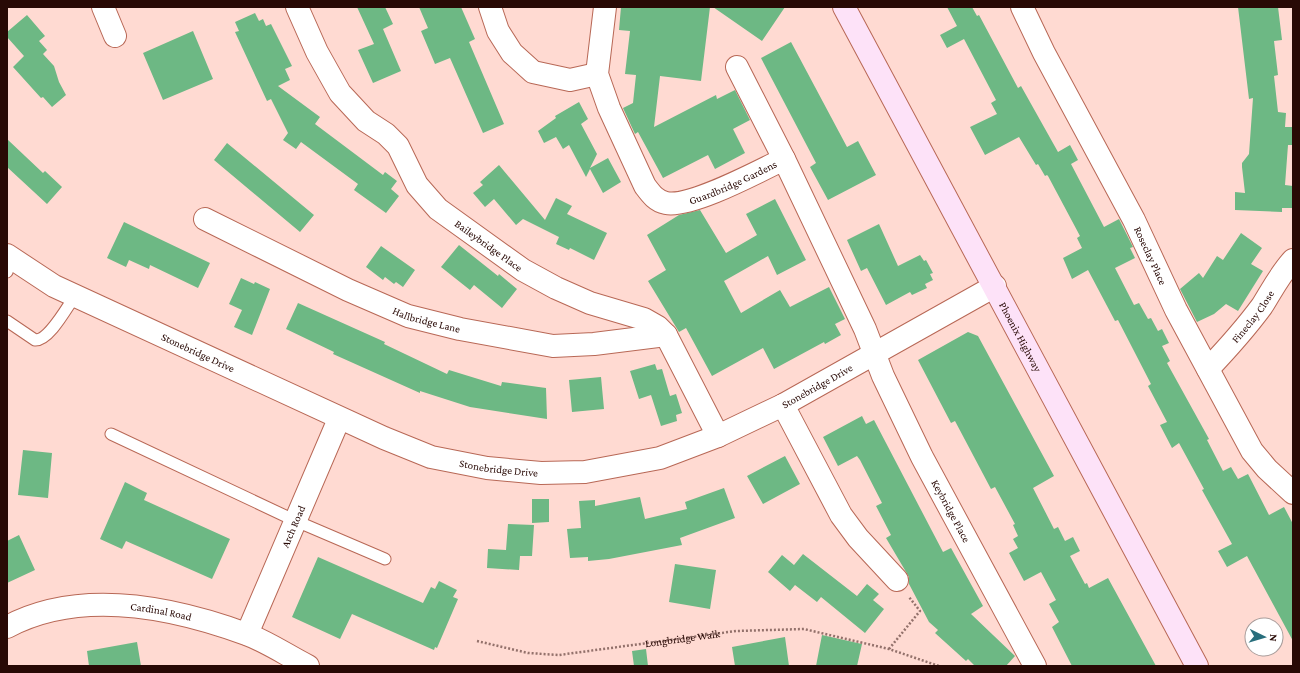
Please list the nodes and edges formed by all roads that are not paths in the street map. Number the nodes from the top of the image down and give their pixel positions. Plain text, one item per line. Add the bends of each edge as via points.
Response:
1 (102, 7) edge
2 (297, 7) edge
3 (490, 7) edge
4 (605, 7) edge
5 (844, 7) edge
6 (1022, 7) edge
7 (115, 36) dead end
8 (737, 67) dead end
9 (597, 74) junction
10 (784, 160) junction
11 (205, 219) dead end
12 (1293, 260) edge
13 (9, 262) edge
14 (995, 286) junction
15 (75, 296) junction
16 (7, 321) edge
17 (666, 335) junction
18 (874, 352) junction
19 (1208, 369) junction
20 (782, 405) junction
21 (339, 419) junction
22 (111, 434) dead end
23 (718, 436) junction
24 (1293, 493) edge
25 (296, 521) junction
26 (385, 559) dead end
27 (897, 580) road end
28 (7, 627) edge
29 (248, 634) junction
30 (308, 666) edge
31 (1035, 666) edge
32 (1197, 666) edge

1 - 7 street
2 - 17 street, Baileybridge Place via 317,52 340,93 366,121 386,134 398,146 417,186 438,209 529,274 590,303 644,319
3 - 9 street via 498,31 512,54 533,72 570,80
4 - 9 street, Guardbridge Gardens
5 - 14 main road, Phoenix Highway
6 - 19 street, Roseclay Place via 1134,220 1176,310
8 - 10 street
9 - 10 street, Guardbridge Gardens via 619,129 645,186 653,197 667,203 699,198
10 - 18 street, Guardbridge Gardens
11 - 17 street, Hallbridge Lane via 377,304 408,316 553,346
12 - 19 street, Fineclay Close via 1282,272 1241,334
13 - 15 street, Stonebridge Drive
14 - 18 street, Stonebridge Drive
14 - 32 main road, Phoenix Highway
15 - 16 lane via 48,335 40,340 35,340
15 - 21 street, Stonebridge Drive
17 - 23 street, Baileybridge Place
18 - 20 street, Stonebridge Drive
18 - 31 street, Keybridge Place via 922,457
19 - 24 street, Roseclay Place via 1252,451
20 - 23 street, Stonebridge Drive
20 - 27 street via 841,515 858,538
21 - 23 street, Stonebridge Drive via 431,457 486,468 541,473 585,472 638,463 677,453
21 - 25 street, Arch Road
22 - 25 lane
25 - 26 lane
25 - 29 street, Arch Road
28 - 29 street, Cardinal Road via 41,614 79,606 118,604 182,615
29 - 30 street, Cardinal Road

